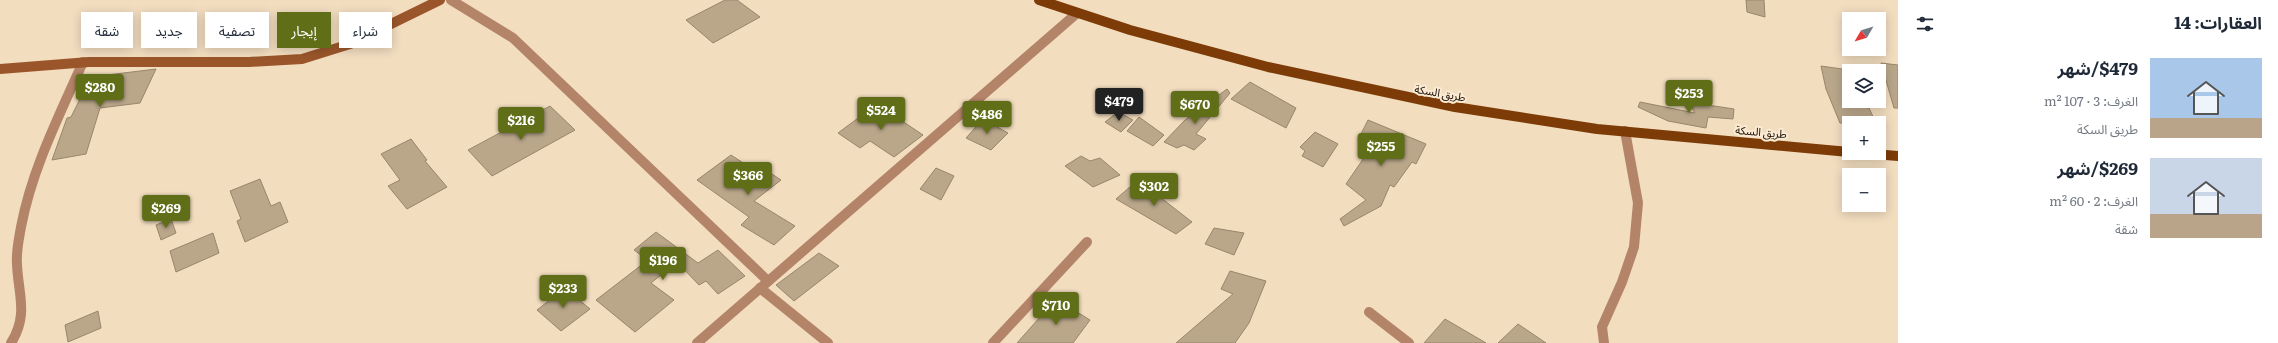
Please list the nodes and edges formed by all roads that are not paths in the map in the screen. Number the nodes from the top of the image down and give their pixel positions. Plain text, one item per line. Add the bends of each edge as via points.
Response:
1 (440, 0) edge
2 (451, 0) edge
3 (1039, 0) edge
4 (1076, 14) junction
5 (83, 62) junction
6 (0, 69) edge
7 (1625, 131) junction
8 (1842, 151) edge
9 (1886, 155) edge
10 (1898, 156) edge
11 (1087, 242) dead end
12 (764, 285) junction
13 (1369, 312) dead end
14 (11, 343) edge
15 (697, 343) edge
16 (828, 343) edge
17 (993, 343) edge
18 (1409, 343) edge
19 (1604, 343) edge

1 - 5 street via 343,47 291,60
2 - 12 street via 513,38 533,56
3 - 4 main road, طريق السكة
4 - 7 main road, طريق السكة via 1150,37 1339,86 1447,107
4 - 12 street
5 - 6 street
5 - 14 street via 36,170 23,215 17,254 22,317 19,333
7 - 8 main road, طريق السكة
7 - 19 street via 1638,203 1634,246 1622,282 1602,327
9 - 10 main road
11 - 17 street
12 - 15 street
12 - 16 street
13 - 18 street

